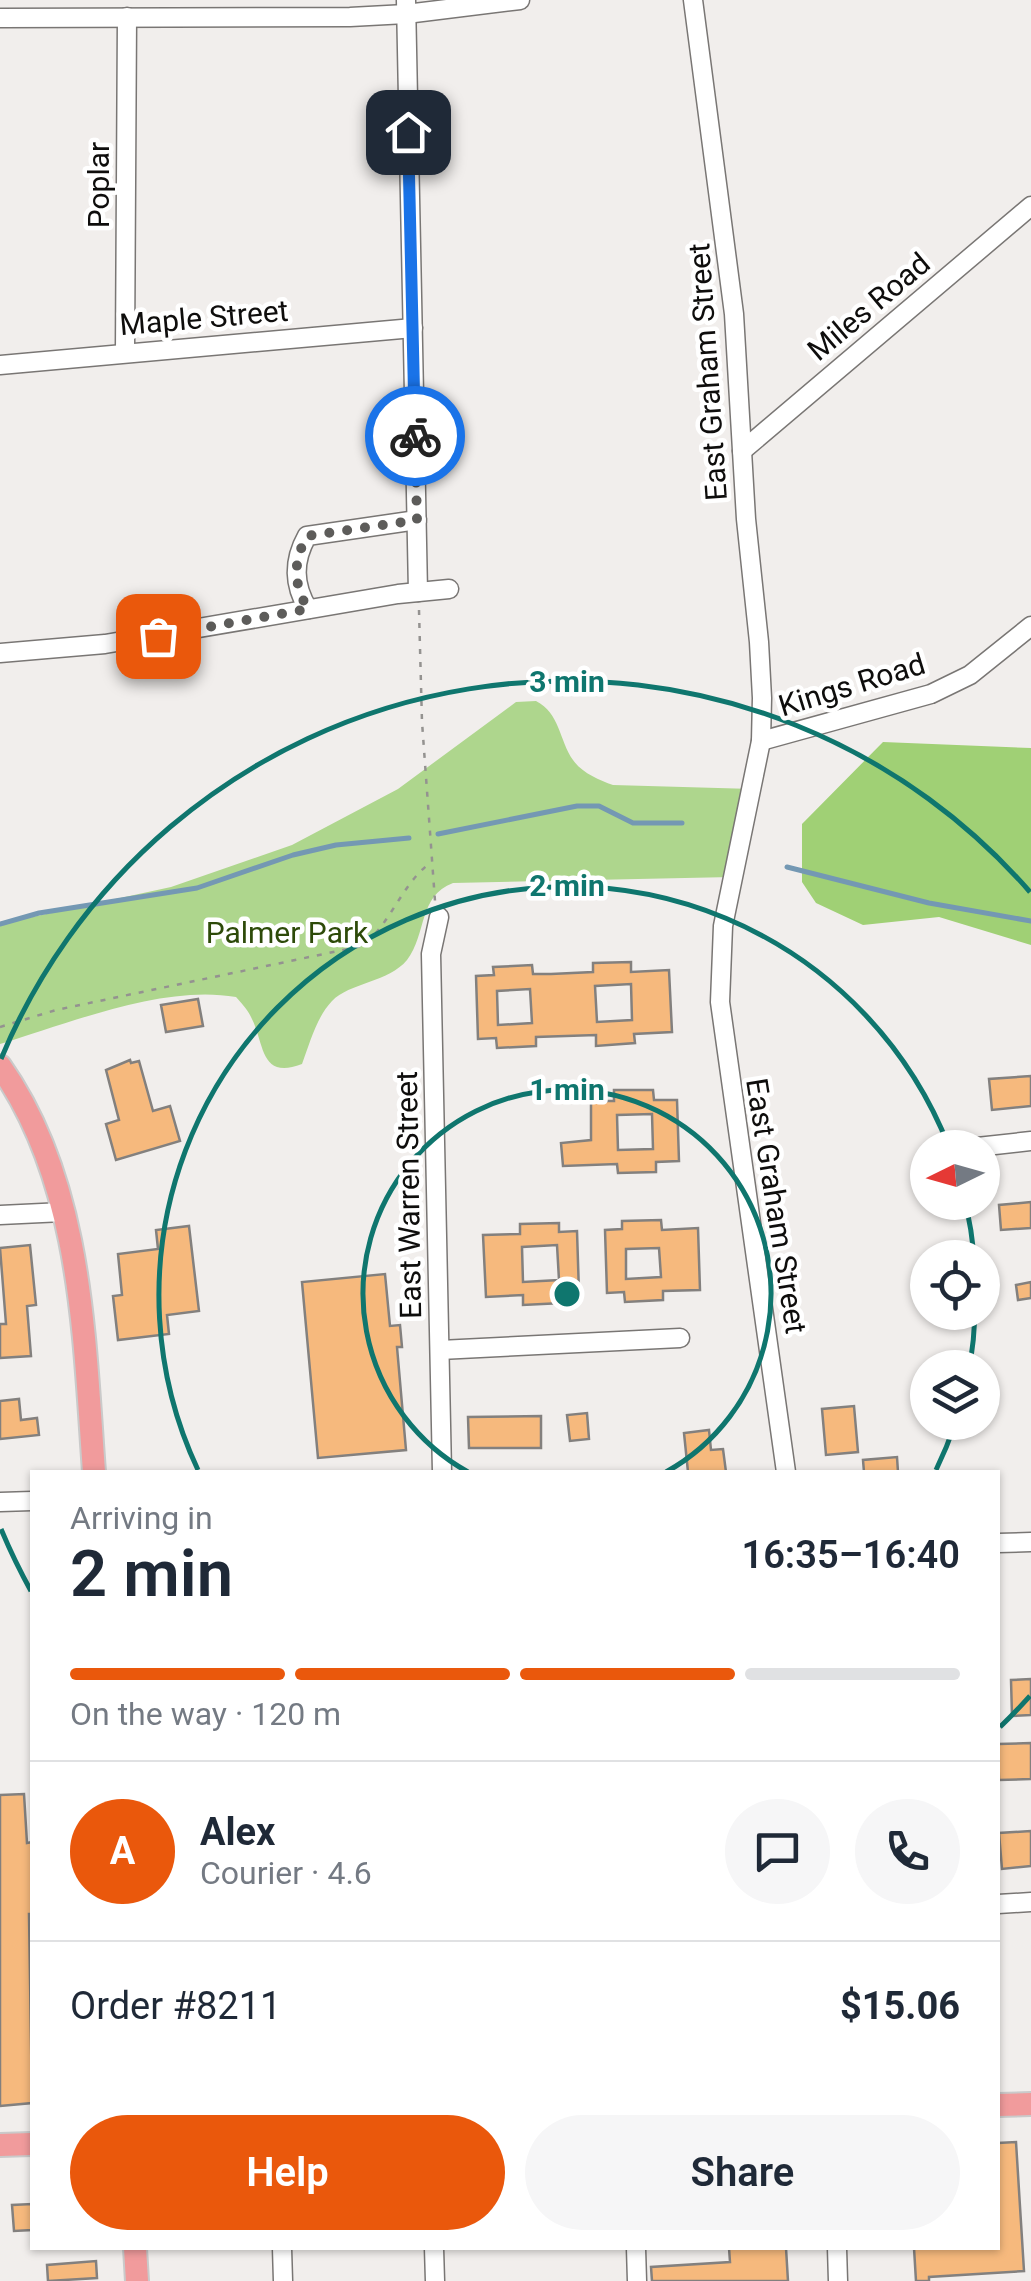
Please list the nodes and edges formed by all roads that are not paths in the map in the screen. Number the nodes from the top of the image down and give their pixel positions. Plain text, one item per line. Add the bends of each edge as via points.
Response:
1 (520, 0) edge
2 (693, 0) edge
3 (406, 7) edge
4 (0, 18) edge
5 (127, 18) junction
6 (1031, 206) edge
7 (413, 328) junction
8 (125, 352) junction
9 (0, 364) edge
10 (742, 450) junction
11 (417, 520) junction
12 (450, 589) dead end
13 (418, 592) junction
14 (308, 609) junction
15 (1031, 626) edge
16 (0, 653) edge
17 (762, 741) junction
18 (439, 917) road end
19 (720, 948) joint
20 (0, 1066) edge
21 (1031, 1141) edge
22 (1000, 1144) edge
23 (63, 1212) junction
24 (0, 1215) edge
25 (680, 1338) dead end
26 (440, 1350) junction
27 (94, 1470) edge
28 (442, 1470) edge
29 (786, 1470) edge
30 (30, 1501) edge
31 (0, 1502) edge
32 (1031, 1542) edge
33 (1000, 1543) edge
34 (1031, 1902) edge
35 (1000, 1904) edge
36 (1031, 2104) edge
37 (1000, 2105) edge
38 (30, 2144) edge
39 (0, 2145) edge
40 (136, 2250) edge
41 (282, 2250) edge
42 (434, 2250) edge
43 (636, 2250) edge
44 (837, 2250) edge
45 (137, 2281) edge
46 (283, 2281) edge
47 (435, 2281) edge
48 (637, 2281) edge
49 (838, 2281) edge

1 - 3 street
2 - 10 street, East Graham Street via 727,244
3 - 5 street
3 - 7 street
4 - 5 street
5 - 8 street, Poplar
6 - 10 street, Miles Road
7 - 8 street, Maple Street
7 - 11 street
8 - 9 street, Maple Street
10 - 17 street, East Graham Street
11 - 13 street
11 - 14 street via 307,536 296,555 297,590
12 - 13 street
13 - 14 street
14 - 16 street via 105,644
15 - 17 street, Kings Road via 970,675 930,694
17 - 19 street, Kings Road
18 - 26 street, East Warren Street via 431,954
19 - 29 street, East Graham Street via 726,1058
20 - 23 main road via 33,1124
21 - 22 street
23 - 24 street
23 - 27 main road via 78,1294
25 - 26 street
26 - 28 street, East Warren Street
30 - 31 street
32 - 33 street
34 - 35 street
36 - 37 main road
38 - 39 main road
40 - 45 main road
41 - 46 street
42 - 47 street
43 - 48 street
44 - 49 street

